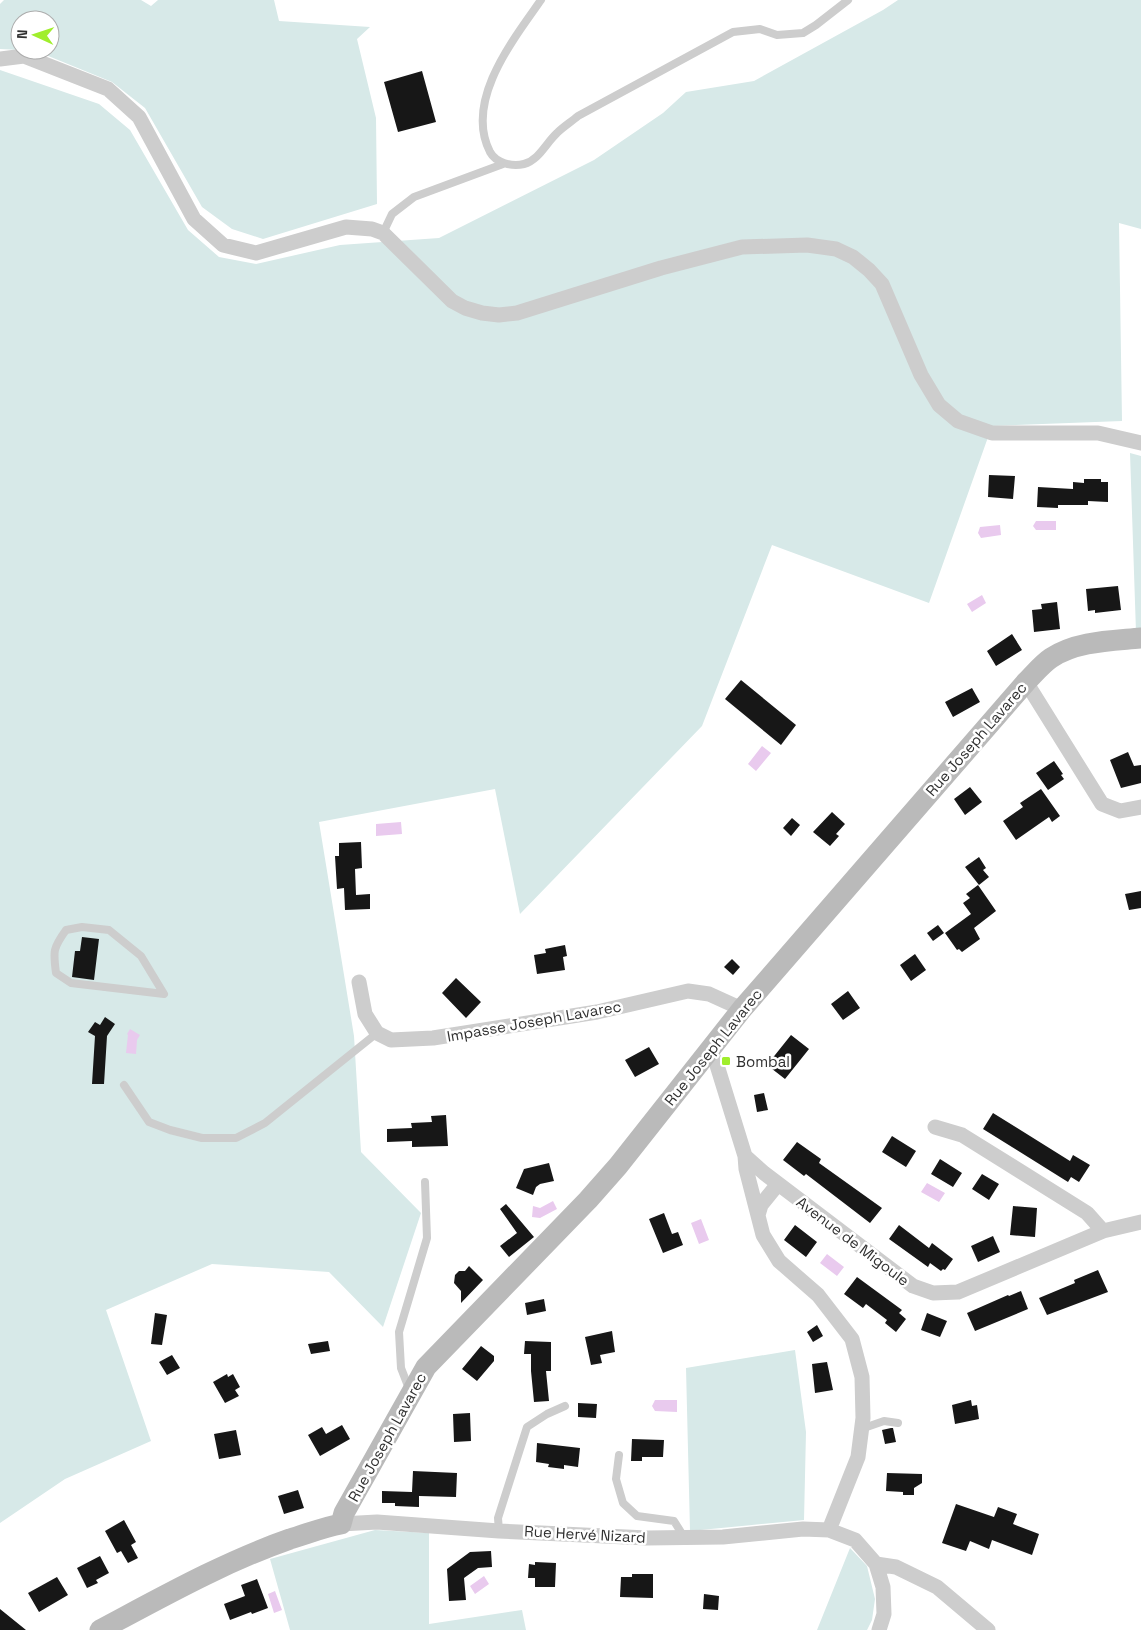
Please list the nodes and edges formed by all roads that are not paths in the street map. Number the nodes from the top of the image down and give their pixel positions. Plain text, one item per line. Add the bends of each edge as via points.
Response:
1 (541, 0) edge
2 (848, 0) edge
3 (0, 59) edge
4 (503, 164) junction
5 (378, 231) junction
6 (1141, 443) edge
7 (1141, 638) edge
8 (1026, 682) junction
9 (1141, 806) edge
10 (359, 982) dead end
11 (164, 994) joint
12 (742, 1009) junction
13 (377, 1033) junction
14 (708, 1050) junction
15 (124, 1085) dead end
16 (935, 1127) dead end
17 (745, 1156) junction
18 (425, 1182) dead end
19 (778, 1184) junction
20 (758, 1215) junction
21 (1141, 1222) edge
22 (1103, 1231) junction
23 (413, 1389) junction
24 (565, 1406) dead end
25 (898, 1422) dead end
26 (861, 1429) junction
27 (619, 1455) dead end
28 (341, 1524) junction
29 (829, 1530) junction
30 (499, 1531) junction
31 (684, 1537) junction
32 (876, 1564) junction
33 (100, 1630) edge
34 (879, 1630) edge
35 (988, 1630) edge

1 - 4 lane via 511,43 490,83 484,104 484,136 493,157
2 - 4 lane via 803,33 733,32 578,116 524,164
3 - 5 street via 24,56 108,89 138,117 194,219 223,244 256,253 346,227
4 - 5 lane via 414,197 392,214
5 - 6 street via 452,301 465,308 499,315 532,310 661,268 742,247 807,245 836,249 853,256 882,284 921,375 939,405 958,421 992,433 1098,433
7 - 8 street, Rue Joseph Lavarec via 1072,647 1050,658
8 - 9 street via 1102,804 1120,811
8 - 12 street, Rue Joseph Lavarec
10 - 13 street via 365,1014
11 - 11 lane via 71,983 56,973 56,944 66,930 82,927 109,930 141,956
12 - 13 street, Impasse Joseph Lavarec via 709,994 688,991 597,1012 433,1038 391,1040
12 - 14 street, Rue Joseph Lavarec
13 - 15 lane via 265,1123 236,1138 202,1138 149,1122
14 - 17 street via 716,1062
14 - 23 street, Rue Joseph Lavarec via 618,1166 426,1368
16 - 22 street via 962,1135 1087,1212
17 - 19 street, Avenue de Migoule
17 - 20 street
18 - 23 lane via 427,1238 399,1332 401,1368 408,1386
19 - 20 street via 760,1205
19 - 22 street, Avenue de Migoule via 913,1286 933,1293 958,1292
20 - 26 street via 763,1235 779,1261 818,1295 852,1339 862,1377
21 - 22 street, Avenue de Migoule
23 - 28 street, Rue Joseph Lavarec via 344,1513
24 - 30 lane via 527,1426 498,1518
25 - 26 lane via 884,1421
26 - 29 street via 858,1457
27 - 31 lane via 616,1479 623,1503 637,1516 674,1521
28 - 30 street, Rue Hervé Nizard via 377,1522
28 - 33 street via 276,1544 231,1563
29 - 31 street, Rue Hervé Nizard
29 - 32 street, Rue Hervé Nizard via 855,1540
30 - 31 street, Rue Hervé Nizard
32 - 34 street via 883,1587 884,1614
32 - 35 street via 896,1567 936,1587

